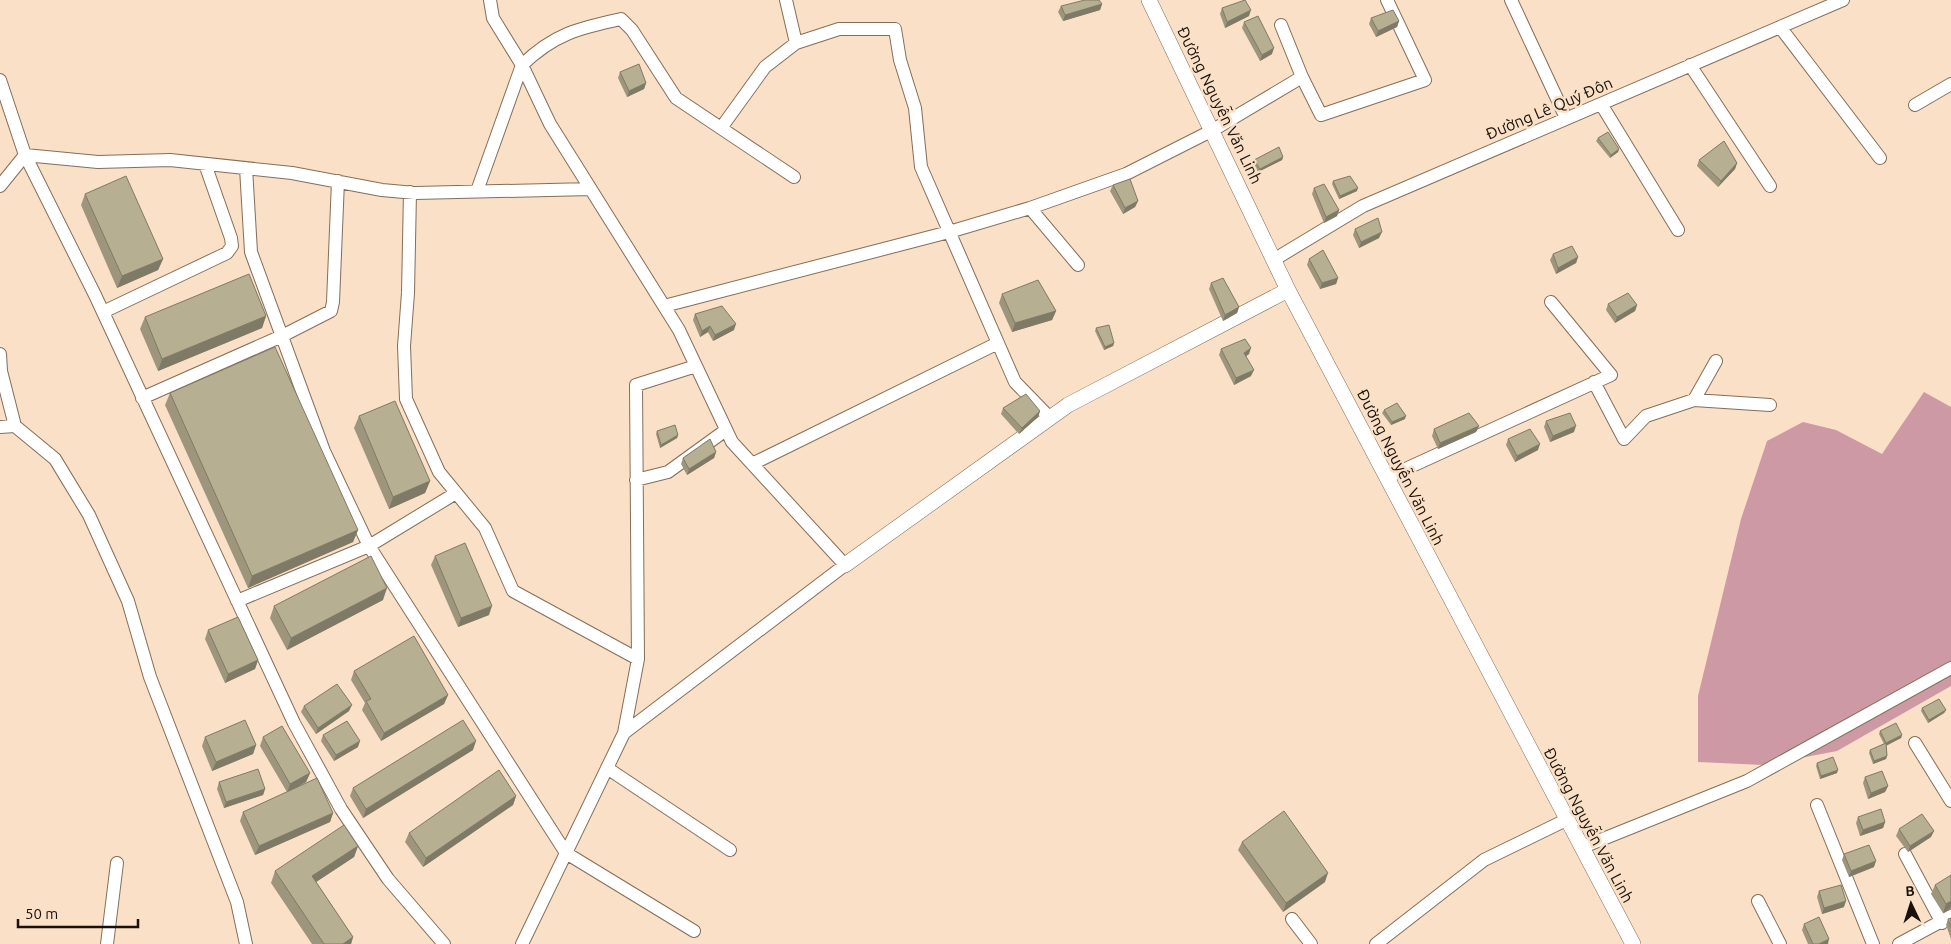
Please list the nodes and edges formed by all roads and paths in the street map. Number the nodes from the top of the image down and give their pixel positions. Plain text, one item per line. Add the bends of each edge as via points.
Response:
1 (490, 0) edge
2 (786, 0) edge
3 (1149, 0) edge
4 (1387, 0) edge
5 (1511, 0) edge
6 (1843, 0) edge
7 (1281, 25) dead end
8 (1780, 27) junction
9 (796, 43) junction
10 (522, 65) junction
11 (1690, 66) junction
12 (1302, 77) junction
13 (0, 80) edge
14 (1951, 84) edge
15 (1601, 104) junction
16 (1915, 105) dead end
17 (1566, 118) junction
18 (721, 128) junction
19 (1213, 130) junction
20 (25, 155) junction
21 (1880, 158) dead end
22 (204, 164) junction
23 (246, 168) junction
24 (794, 177) dead end
25 (338, 181) junction
26 (0, 186) edge
27 (1770, 186) dead end
28 (592, 189) junction
29 (477, 191) junction
30 (410, 192) junction
31 (1030, 208) junction
32 (1678, 230) dead end
33 (949, 232) junction
34 (1275, 259) junction
35 (1078, 265) dead end
36 (1288, 290) junction
37 (1551, 302) dead end
38 (664, 306) junction
39 (103, 312) junction
40 (282, 336) junction
41 (998, 343) junction
42 (0, 354) edge
43 (1716, 361) dead end
44 (696, 366) junction
45 (1594, 382) junction
46 (142, 398) junction
47 (1694, 400) junction
48 (1770, 405) dead end
49 (1049, 417) junction
50 (15, 426) junction
51 (0, 427) edge
52 (726, 430) junction
53 (752, 464) junction
54 (1388, 477) junction
55 (636, 480) junction
56 (456, 493) junction
57 (369, 546) junction
58 (845, 565) junction
59 (237, 601) junction
60 (638, 659) junction
61 (1951, 668) edge
62 (624, 733) junction
63 (1915, 743) dead end
64 (607, 768) junction
65 (1951, 801) edge
66 (1817, 805) dead end
67 (1566, 820) junction
68 (1583, 846) junction
69 (730, 850) dead end
70 (566, 853) junction
71 (1905, 854) dead end
72 (116, 863) dead end
73 (1758, 901) dead end
74 (1292, 919) dead end
75 (1946, 920) edge
76 (694, 931) dead end
77 (107, 944) edge
78 (246, 944) edge
79 (444, 944) edge
80 (522, 944) edge
81 (1311, 944) edge
82 (1376, 944) edge
83 (1632, 944) edge
84 (1780, 944) edge
85 (1873, 944) edge
86 (1899, 944) edge

1 - 10 street via 493,18
2 - 9 street
3 - 19 street, Đường Nguyễn Văn Linh
4 - 12 street via 1425,80 1321,115
5 - 17 street
6 - 8 street, Đường Lê Quý Đôn
7 - 12 street
8 - 11 street, Đường Lê Quý Đôn
8 - 21 street
9 - 18 street via 765,67
9 - 33 street via 840,29 895,29 900,60 915,108 921,167
10 - 18 street via 540,48 577,28 621,19 632,30 676,98
10 - 28 street via 550,124
10 - 29 street
11 - 15 street, Đường Lê Quý Đôn
11 - 27 street
12 - 19 street
13 - 20 street
14 - 16 street
15 - 17 street, Đường Lê Quý Đôn
15 - 32 street
17 - 34 street, Đường Lê Quý Đôn via 1363,206
18 - 24 street
19 - 31 street via 1126,174
19 - 34 street, Đường Nguyễn Văn Linh
20 - 22 street via 98,162 170,160
20 - 26 street
20 - 39 street
22 - 23 street
22 - 39 street via 232,246 227,253
23 - 25 street
23 - 40 street via 251,252
25 - 30 street
25 - 40 street via 334,302 331,311
28 - 29 street
28 - 38 street
29 - 30 street
30 - 56 street via 404,346 406,399 439,472
31 - 33 street
31 - 35 street
33 - 38 street
33 - 41 street
34 - 36 street, Đường Nguyễn Văn Linh
36 - 49 street
36 - 54 street, Đường Nguyễn Văn Linh
37 - 45 street via 1611,375
38 - 44 street
39 - 46 street
40 - 46 street
40 - 57 street via 324,451
41 - 49 street via 1015,382
41 - 53 street
42 - 50 street
43 - 47 street
44 - 52 street
44 - 55 street via 636,385
45 - 47 street via 1624,439 1646,416
45 - 54 street
46 - 59 street
47 - 48 street
49 - 58 street
50 - 51 street
50 - 78 street via 55,459 89,514 128,601 150,677 236,902
52 - 53 street via 732,442
52 - 55 street via 668,472
53 - 58 street
54 - 67 street, Đường Nguyễn Văn Linh
55 - 60 street
56 - 57 street
56 - 60 street via 485,528 513,591
57 - 59 street
57 - 70 street
58 - 62 street
59 - 79 street via 294,723 341,809 388,879
60 - 62 street
61 - 68 street via 1746,781
62 - 64 street
63 - 65 street
64 - 69 street
64 - 70 street
66 - 85 street
67 - 68 street, Đường Nguyễn Văn Linh
67 - 82 street via 1484,860
68 - 83 street, Đường Nguyễn Văn Linh
70 - 76 street
70 - 80 street
71 - 75 street
72 - 77 street
73 - 84 street
74 - 81 street
75 - 86 street

